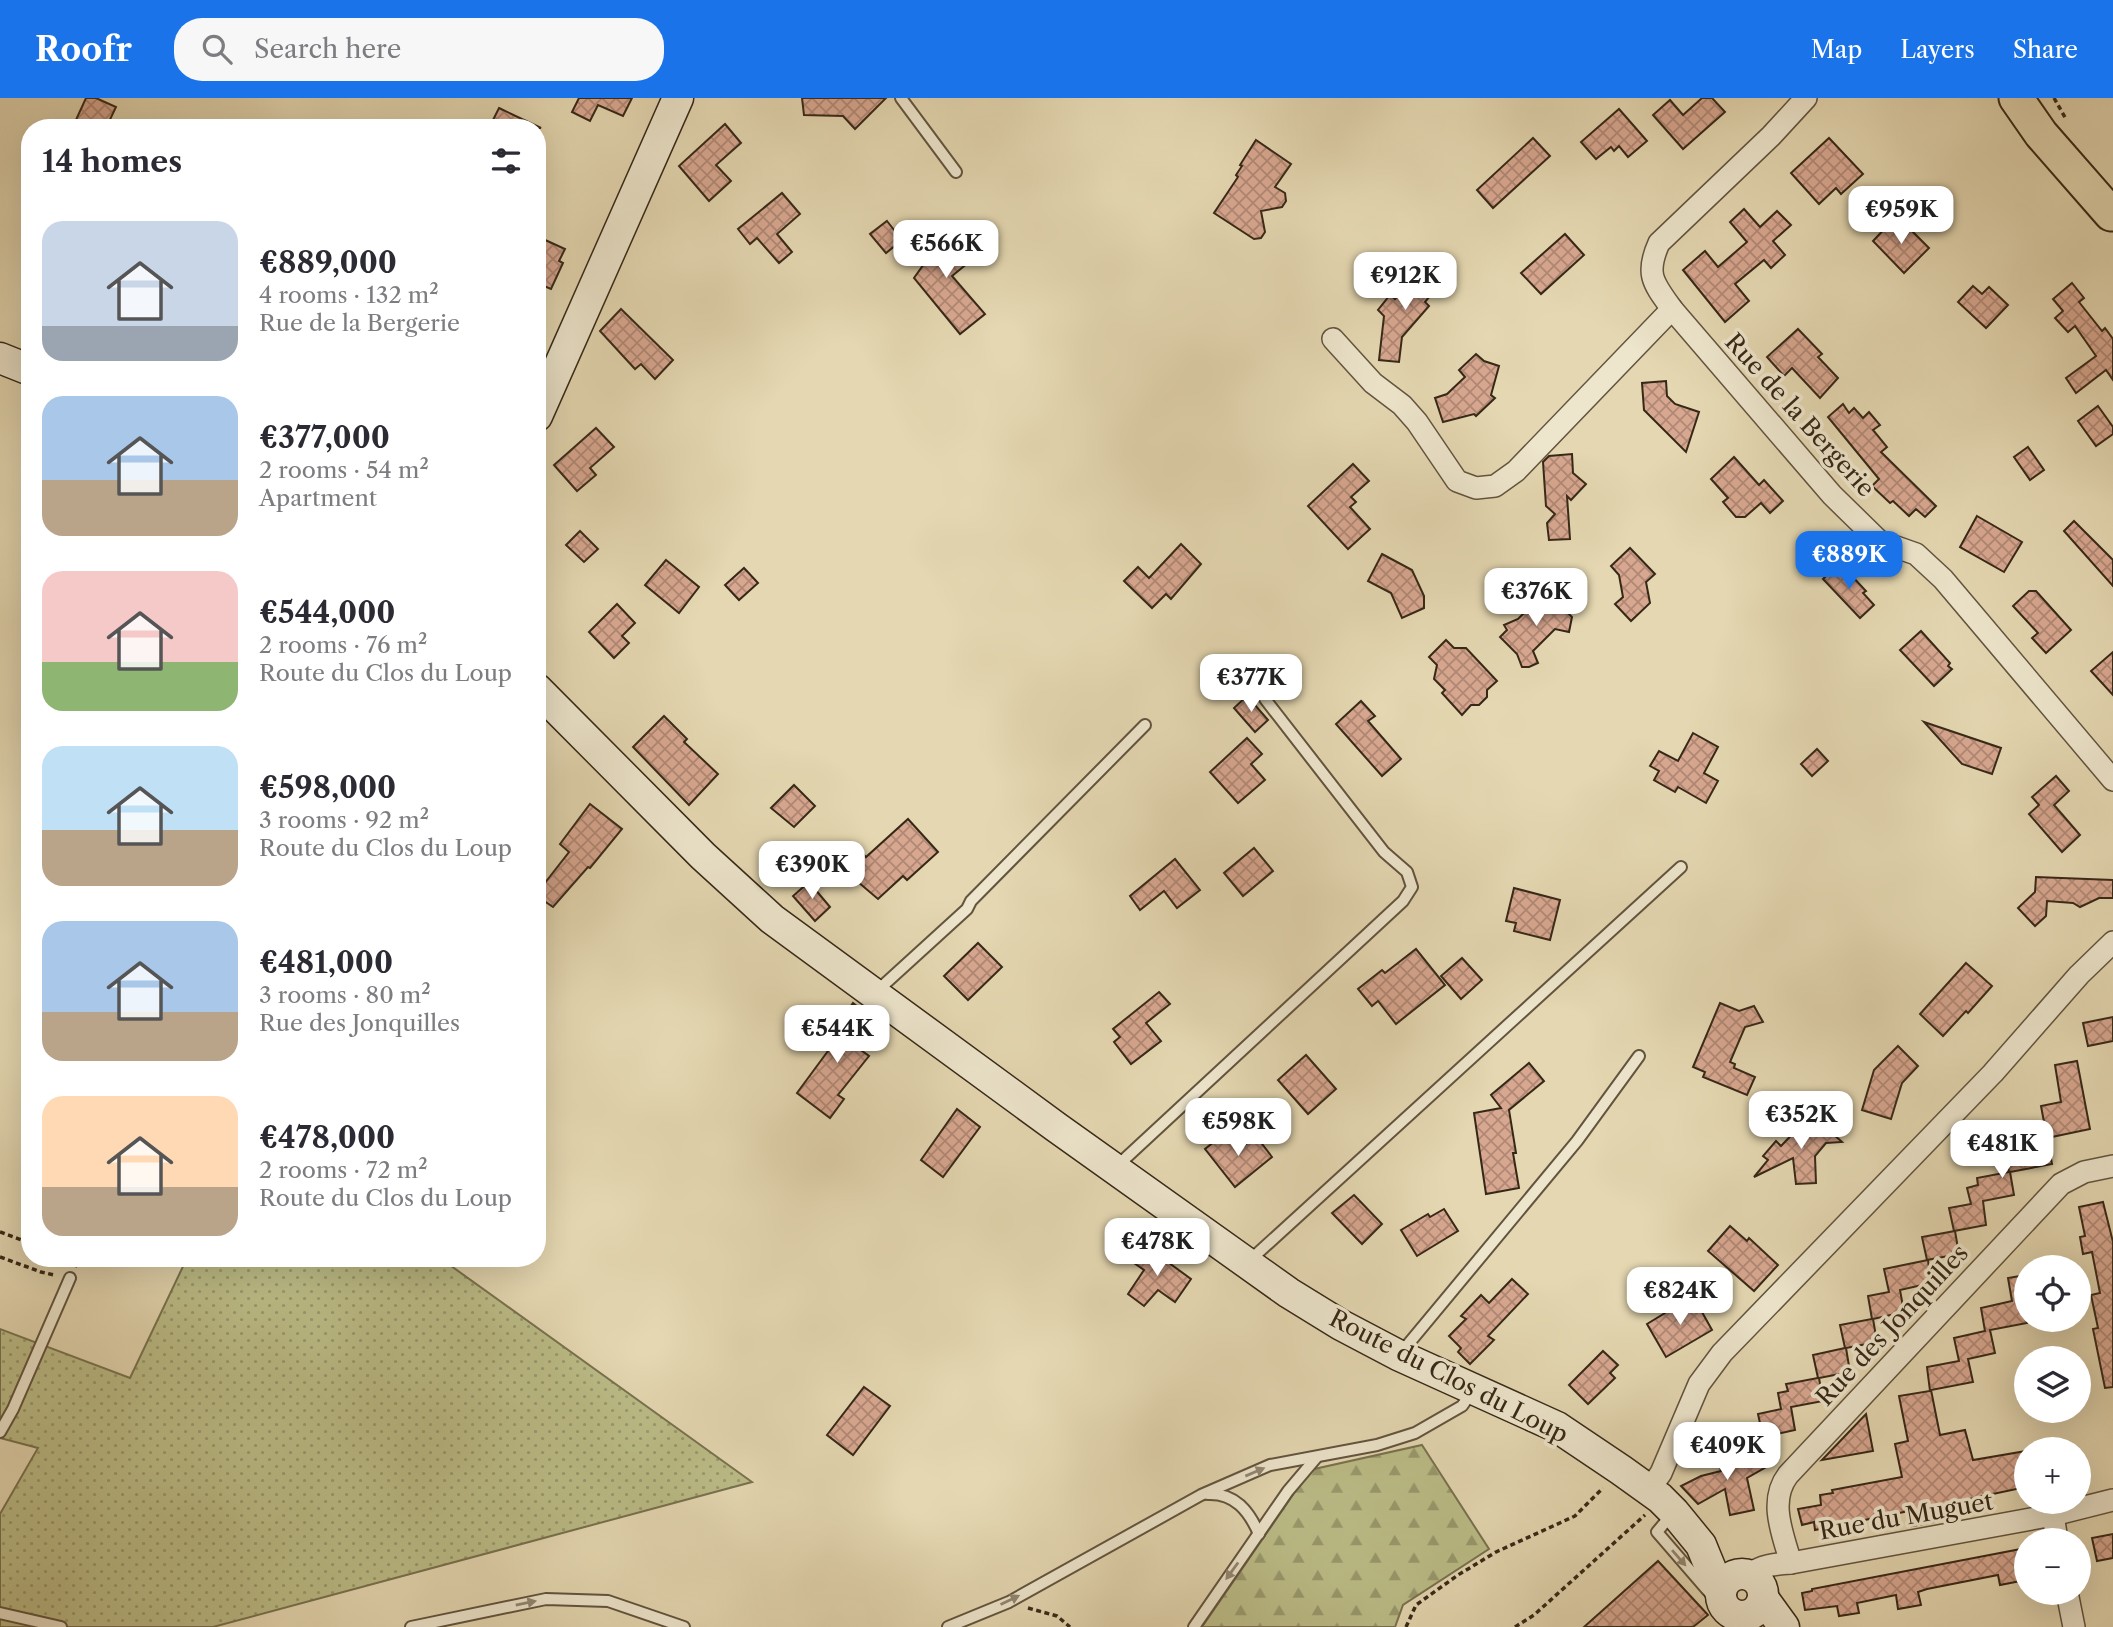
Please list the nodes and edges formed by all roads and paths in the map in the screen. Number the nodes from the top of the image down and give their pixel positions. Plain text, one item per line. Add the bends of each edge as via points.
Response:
1 (678, 98) edge
2 (901, 98) edge
3 (1806, 98) edge
4 (2016, 98) edge
5 (2042, 98) edge
6 (956, 172) dead end
7 (2112, 215) edge
8 (1672, 309) junction
9 (1333, 339) dead end
10 (0, 358) edge
11 (21, 366) edge
12 (546, 396) edge
13 (546, 698) edge
14 (1265, 699) dead end
15 (1145, 725) dead end
16 (2113, 780) edge
17 (1681, 867) dead end
18 (2113, 942) edge
19 (873, 994) junction
20 (1639, 1056) dead end
21 (2113, 1166) edge
22 (1114, 1169) junction
23 (0, 1232) edge
24 (21, 1240) edge
25 (0, 1257) edge
26 (1247, 1263) junction
27 (21, 1265) edge
28 (27, 1267) edge
29 (70, 1278) joint
30 (1398, 1355) junction
31 (1475, 1389) junction
32 (0, 1432) edge
33 (1316, 1458) junction
34 (1621, 1470) junction
35 (1201, 1495) junction
36 (1660, 1498) junction
37 (2113, 1500) edge
38 (2053, 1515) junction
39 (2055, 1528) edge
40 (1259, 1534) junction
41 (1791, 1563) junction
42 (1744, 1596) edge
43 (1009, 1602) junction
44 (2070, 1605) edge
45 (0, 1613) edge
46 (61, 1627) edge
47 (411, 1627) edge
48 (684, 1627) edge
49 (948, 1627) edge
50 (1070, 1627) edge
51 (1194, 1627) edge
52 (1406, 1627) edge
53 (1515, 1627) edge
54 (1784, 1627) edge
55 (2074, 1627) edge

1 - 12 street
2 - 6 lane
3 - 8 street, Rue de la Bergerie via 1659,243 1651,259 1652,275
4 - 7 main road via 2041,135
5 - 7 main road
8 - 9 street via 1516,471 1495,486 1476,488 1457,481 1417,422
8 - 16 street, Rue de la Bergerie via 1832,495 1879,541 1916,554 1944,579
10 - 11 street
13 - 19 street, Route du Clos du Loup via 772,919
14 - 22 lane via 1384,852 1407,872 1412,887 1404,901
15 - 19 lane via 967,909
17 - 26 lane
18 - 36 street via 1722,1353 1699,1384 1661,1473
19 - 22 street, Route du Clos du Loup
20 - 30 lane via 1577,1141
21 - 41 street, Rue des Jonquilles via 2084,1172 2061,1184 1788,1475 1780,1486 1778,1513
22 - 26 street, Route du Clos du Loup
23 - 24 path
25 - 27 path
26 - 30 street, Route du Clos du Loup
28 - 29 path
29 - 32 lane
30 - 31 street, Route du Clos du Loup
31 - 33 lane via 1462,1406 1415,1433
31 - 34 street, Route du Clos du Loup via 1557,1427
35 -> 33 lane via 1270,1465
33 - 40 lane
34 - 36 street, Route du Clos du Loup
34 - 52 path via 1575,1516 1496,1552 1416,1605
35 - 40 lane via 1233,1499
43 -> 35 lane
36 - 42 street, Route du Clos du Loup
36 -> 42 lane via 1657,1532 1710,1593
36 - 53 path via 1544,1607
37 - 38 street, Rue du Muguet
38 - 39 street
38 - 41 street, Rue du Muguet
40 -> 51 lane
41 - 42 street, Rue du Muguet
42 - 54 street, Route du Clos du Loup
43 - 49 lane
43 - 50 path via 1057,1616
44 - 55 street
45 - 46 lane
47 -> 48 lane via 546,1598 608,1601

